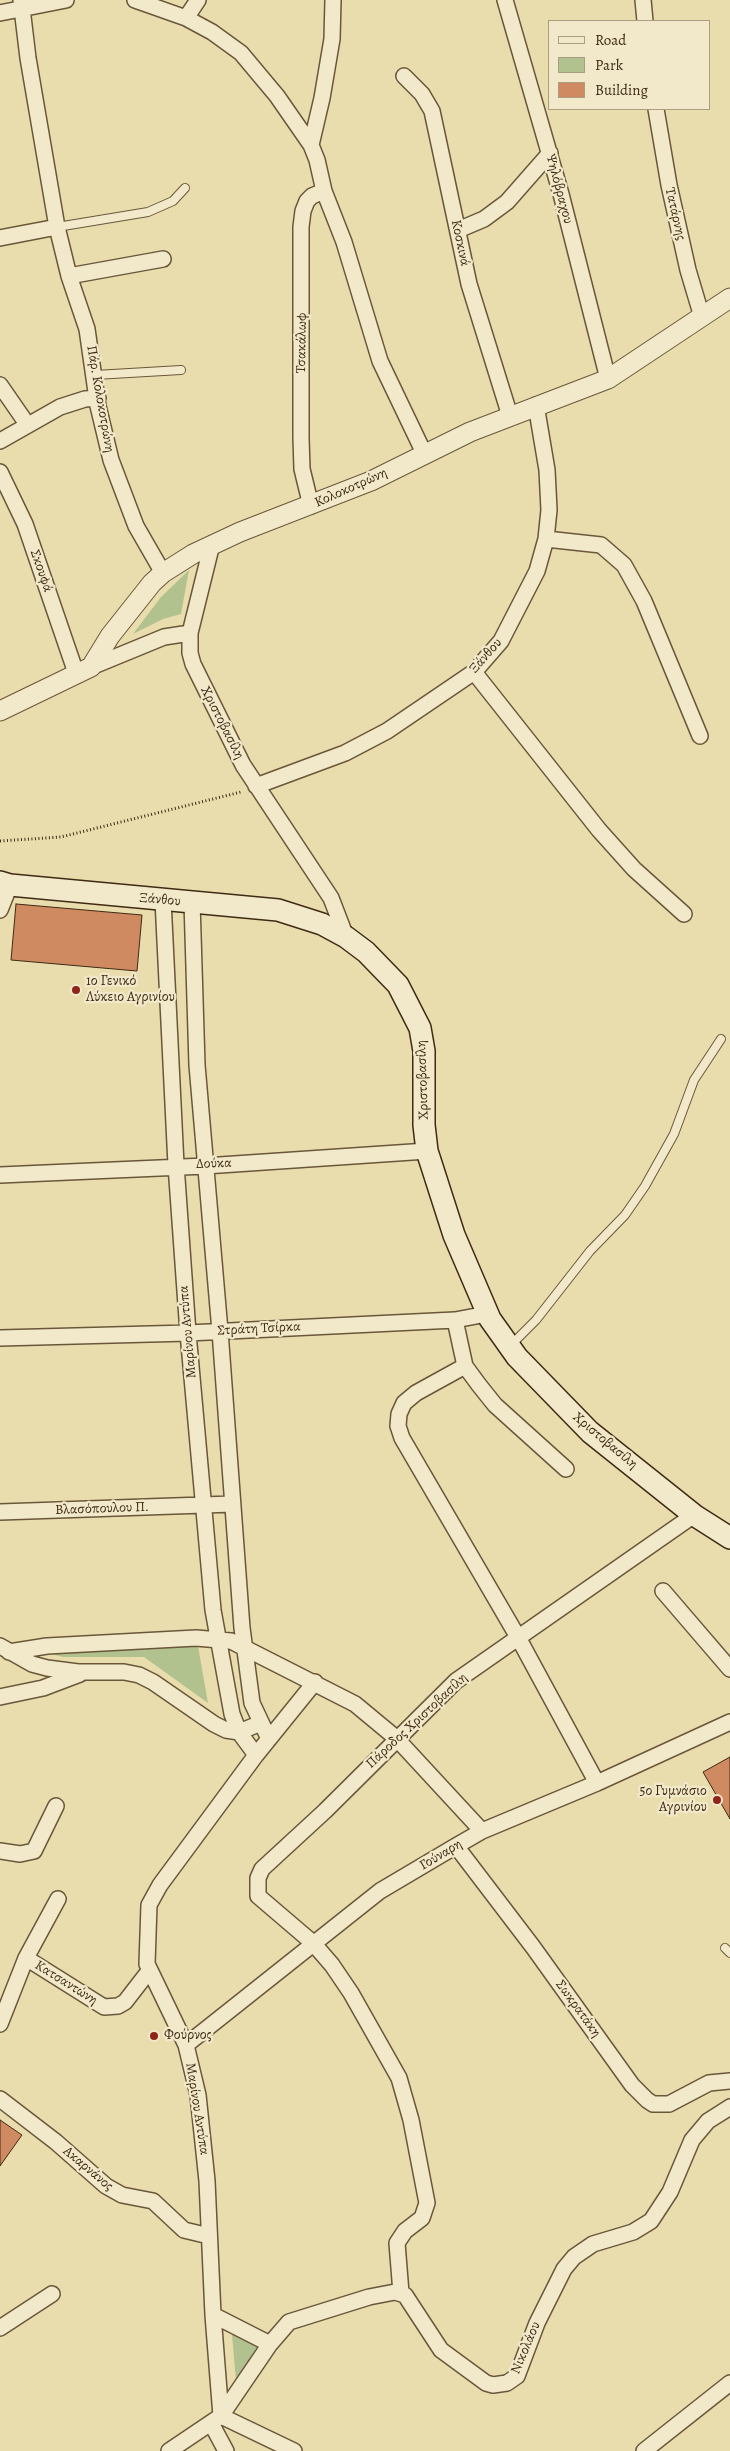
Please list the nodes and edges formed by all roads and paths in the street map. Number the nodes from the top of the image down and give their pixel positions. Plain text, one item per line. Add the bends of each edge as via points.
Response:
1 (66, 0) edge
2 (135, 0) edge
3 (198, 0) edge
4 (333, 0) edge
5 (505, 0) edge
6 (643, 0) edge
7 (21, 5) edge
8 (0, 14) edge
9 (186, 18) junction
10 (645, 20) edge
11 (404, 76) dead end
12 (656, 110) edge
13 (311, 145) junction
14 (550, 153) junction
15 (185, 188) dead end
16 (324, 191) junction
17 (57, 227) junction
18 (458, 230) junction
19 (0, 238) edge
20 (163, 259) dead end
21 (69, 276) junction
22 (730, 298) edge
23 (702, 317) junction
24 (181, 370) dead end
25 (95, 375) junction
26 (608, 379) junction
27 (0, 385) edge
28 (98, 398) junction
29 (536, 405) junction
30 (510, 416) junction
31 (27, 424) junction
32 (0, 441) edge
33 (424, 453) junction
34 (0, 472) edge
35 (311, 506) junction
36 (546, 539) junction
37 (212, 544) junction
38 (163, 572) junction
39 (190, 633) junction
40 (84, 670) junction
41 (474, 672) junction
42 (0, 711) edge
43 (700, 736) dead end
44 (256, 786) junction
45 (0, 841) edge
46 (5, 884) edge
47 (163, 900) junction
48 (192, 902) junction
49 (0, 910) edge
50 (684, 914) dead end
51 (346, 937) junction
52 (721, 1039) dead end
53 (195, 1042) junction
54 (170, 1043) junction
55 (427, 1150) junction
56 (176, 1165) junction
57 (205, 1166) junction
58 (0, 1175) edge
59 (487, 1314) junction
60 (455, 1320) junction
61 (220, 1331) junction
62 (188, 1333) junction
63 (0, 1338) edge
64 (509, 1347) junction
65 (466, 1366) junction
66 (566, 1469) dead end
67 (232, 1504) junction
68 (203, 1505) junction
69 (0, 1512) edge
70 (694, 1515) junction
71 (730, 1538) edge
72 (663, 1591) dead end
73 (218, 1638) junction
74 (519, 1639) junction
75 (244, 1646) junction
76 (5, 1649) edge
77 (730, 1670) edge
78 (85, 1672) junction
79 (314, 1682) junction
80 (0, 1697) edge
81 (730, 1722) edge
82 (261, 1723) junction
83 (239, 1732) junction
84 (396, 1738) junction
85 (269, 1739) junction
86 (256, 1755) junction
87 (597, 1782) junction
88 (56, 1806) dead end
89 (482, 1831) junction
90 (456, 1846) junction
91 (0, 1851) edge
92 (58, 1899) dead end
93 (313, 1943) junction
94 (26, 1958) junction
95 (149, 1971) junction
96 (0, 2024) edge
97 (186, 2045) junction
98 (730, 2082) edge
99 (0, 2099) edge
100 (730, 2107) edge
101 (209, 2236) junction
102 (401, 2293) junction
103 (52, 2294) dead end
104 (212, 2315) junction
105 (0, 2328) edge
106 (270, 2344) junction
107 (730, 2383) edge
108 (216, 2419) junction
109 (661, 2446) edge
110 (169, 2451) edge
111 (226, 2451) edge
112 (294, 2451) edge
113 (644, 2451) edge

1 - 7 street
2 - 9 street
3 - 9 street
4 - 13 street via 330,47
5 - 14 street, Ψηλόβραχου
6 - 10 street
7 - 8 street
7 - 17 street, Πάρ. Κολοκοτρώνη
9 - 13 street via 212,32 245,57
11 - 18 street, Κοσκινά via 422,94 432,111
12 - 23 street, Τατάρνης via 688,270
13 - 16 street
14 - 18 street via 507,202 484,219
14 - 26 street, Ψηλόβραχου
15 - 17 lane via 173,200 148,212
16 - 33 street via 344,242 380,361
16 - 35 street, Τσακάλωφ via 306,202 301,227 301,438 303,474
17 - 19 street
17 - 21 street, Πάρ. Κολοκοτρώνη
18 - 30 street, Κοσκινά via 469,284
20 - 21 street
21 - 25 street, Πάρ. Κολοκοτρώνη via 85,319
22 - 23 street, Κολοκοτρώνη
23 - 26 street, Κολοκοτρώνη
24 - 25 lane
25 - 28 street, Πάρ. Κολοκοτρώνη
26 - 29 street, Κολοκοτρώνη
27 - 31 street
28 - 31 street via 74,401
28 - 38 street, Πάρ. Κολοκοτρώνη via 111,460 124,497 139,532
29 - 30 street, Κολοκοτρώνη
29 - 36 street, Ξάνθου via 547,470
30 - 33 street, Κολοκοτρώνη
31 - 32 street
33 - 35 street, Κολοκοτρώνη via 372,481
34 - 40 street, Σκουφά via 25,524
35 - 37 street, Κολοκοτρώνη
36 - 41 street, Ξάνθου via 537,571 501,641
36 - 43 street via 601,545 624,565 644,601
37 - 38 street, Κολοκοτρώνη
37 - 39 street, Χριστοβασίλη
38 - 40 street, Κολοκοτρώνη
39 - 40 street via 164,637
39 - 44 street, Χριστοβασίλη via 190,653 199,678
40 - 42 street
41 - 44 street, Ξάνθου via 364,744
41 - 50 street via 599,830 634,869
44 - 45 path via 203,803 62,837
44 - 51 street, Χριστοβασίλη via 324,886
46 - 47 main road, Ξάνθου
46 - 49 street
47 - 48 main road, Ξάνθου
47 - 54 street, Μαρίνου Αντύπα
48 - 51 main road, Ξάνθου via 278,910 322,924
48 - 53 street
51 - 55 main road, Χριστοβασίλη via 366,952 398,985 416,1017 424,1052
52 - 64 lane via 694,1080 674,1134 645,1186 625,1215
53 - 54 street
53 - 57 street
54 - 56 street, Μαρίνου Αντύπα
55 - 57 street, Δούκα
55 - 59 main road, Χριστοβασίλη via 444,1208
56 - 57 street, Δούκα
56 - 58 street, Δούκα
56 - 62 street, Μαρίνου Αντύπα
57 - 61 street
59 - 60 street, Στράτη Τσίρκα
59 - 64 main road, Χριστοβασίλη
60 - 61 street, Στράτη Τσίρκα
60 - 65 street
61 - 62 street, Στράτη Τσίρκα
61 - 67 street
62 - 63 street, Στράτη Τσίρκα
62 - 68 street, Μαρίνου Αντύπα
64 - 70 main road, Χριστοβασίλη via 590,1432
65 - 66 street via 495,1404
65 - 74 street via 404,1403 398,1426
67 - 68 street, Βλασόπουλου Π.
67 - 75 street
68 - 69 street, Βλασόπουλου Π.
68 - 73 street, Μαρίνου Αντύπα
70 - 71 main road, Χριστοβασίλη
70 - 74 street, Πάροδος Χριστοβασίλη
72 - 77 street
73 - 75 street
73 - 76 street
73 - 83 street, Μαρίνου Αντύπα via 230,1708
74 - 84 street, Πάροδος Χριστοβασίλη via 456,1681
74 - 87 street
75 - 79 street
75 - 82 street via 252,1703
76 - 78 street via 32,1664
78 - 80 street via 43,1688
78 - 83 street via 140,1675 214,1724
79 - 84 street via 355,1704
79 - 85 street, Μαρίνου Αντύπα
81 - 87 street, Γούναρη
82 - 83 street
82 - 85 street
83 - 86 street, Μαρίνου Αντύπα
84 - 89 street
84 - 93 street, Πάροδος Χριστοβασίλη via 325,1811 262,1868 258,1878 258,1896
85 - 86 street, Μαρίνου Αντύπα
86 - 95 street, Μαρίνου Αντύπα via 151,1899 146,1943
87 - 89 street, Γούναρη
88 - 91 street via 34,1851 20,1854
89 - 90 street, Γούναρη
90 - 93 street, Γούναρη via 380,1891
90 - 98 street, Σωκρατάκη via 632,2085 647,2100 653,2104 669,2104 709,2083
92 - 94 street
93 - 97 street, Γούναρη
93 - 102 street via 351,1993 391,2061 411,2120 427,2203 422,2218 405,2231 397,2243
94 - 95 street, Κατσαντώνη via 104,2007 126,2002
94 - 96 street
95 - 97 street, Μαρίνου Αντύπα
97 - 101 street, Μαρίνου Αντύπα via 198,2095
99 - 101 street, Ακαρνάνος via 106,2186 122,2195 153,2201 184,2230
100 - 102 street, Νικολάου via 708,2121 692,2140 677,2179 651,2221 633,2232 593,2244 574,2257 564,2269 536,2323 517,2376 507,2383 486,2383 446,2354 431,2338 409,2300
101 - 104 street, Μαρίνου Αντύπα
102 - 106 street via 368,2296 298,2318 283,2327
103 - 105 street
104 - 106 street
104 - 108 street, Μαρίνου Αντύπα
106 - 108 street
107 - 109 street
108 - 110 street
108 - 111 street
108 - 112 street
109 - 113 street

